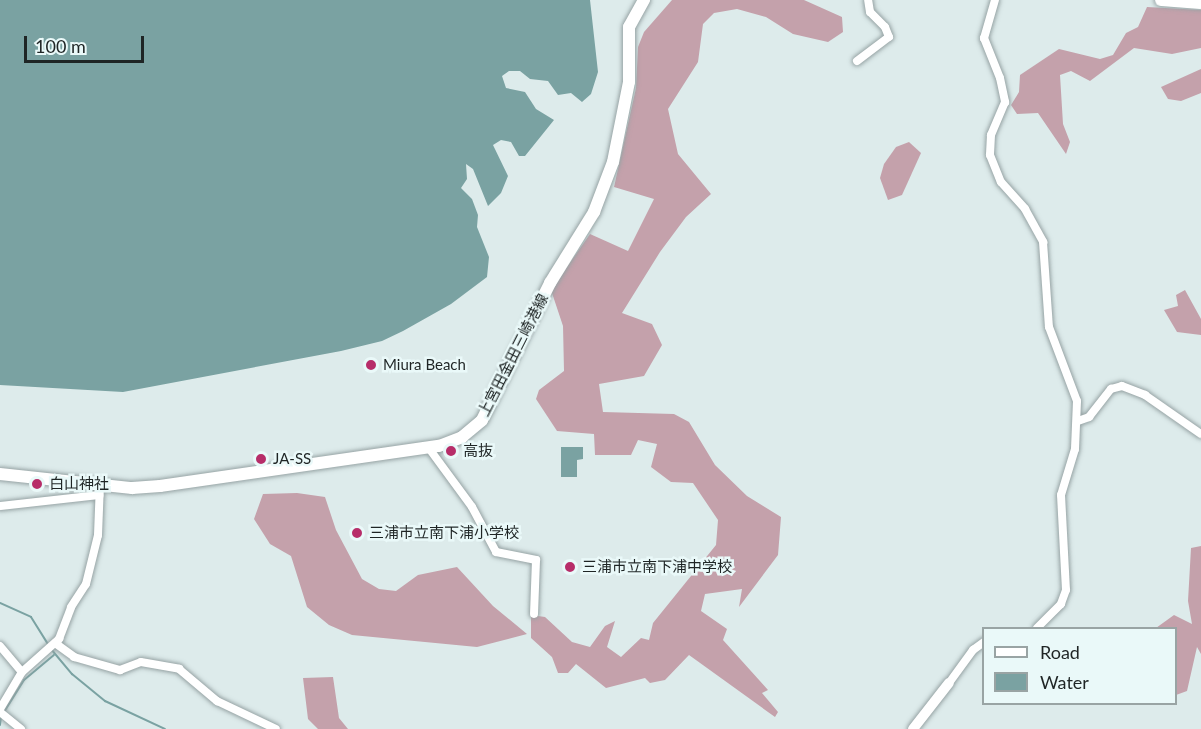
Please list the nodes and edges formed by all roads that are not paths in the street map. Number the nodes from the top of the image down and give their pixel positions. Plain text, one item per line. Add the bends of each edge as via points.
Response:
1 (644, 0) edge
2 (868, 0) edge
3 (995, 0) edge
4 (1161, 0) edge
5 (1201, 3) edge
6 (857, 61) dead end
7 (1078, 421) junction
8 (1201, 434) edge
9 (428, 447) junction
10 (0, 474) edge
11 (100, 489) junction
12 (0, 506) edge
13 (534, 614) dead end
14 (1038, 627) edge
15 (55, 643) junction
16 (982, 643) edge
17 (0, 646) edge
18 (21, 672) junction
19 (949, 683) joint
20 (2, 713) edge
21 (21, 729) edge
22 (276, 729) edge
23 (913, 729) edge

1 - 9 main road, 上宮田金田三崎港線 via 629,27 629,82 613,162 594,212 550,283 482,420 453,442
2 - 6 street via 870,12 889,37
3 - 7 street via 984,38 1005,102 991,135 990,155 1001,182 1025,209 1043,242 1049,327 1073,385
4 - 5 main road
7 - 8 street via 1089,417 1111,389 1122,386 1145,395
7 - 14 street via 1061,495 1066,590 1061,604
9 - 11 main road, 上宮田金田三崎港線 via 160,486
9 - 13 street via 472,507 496,552 536,560
10 - 11 main road, 上宮田金田三崎港線
11 - 12 street
11 - 15 street via 98,535 89,578
15 - 18 street
15 - 22 street via 74,657 120,670 141,662 179,669 217,701
16 - 19 street
17 - 18 street
18 - 20 street
19 - 23 street
20 - 21 street

